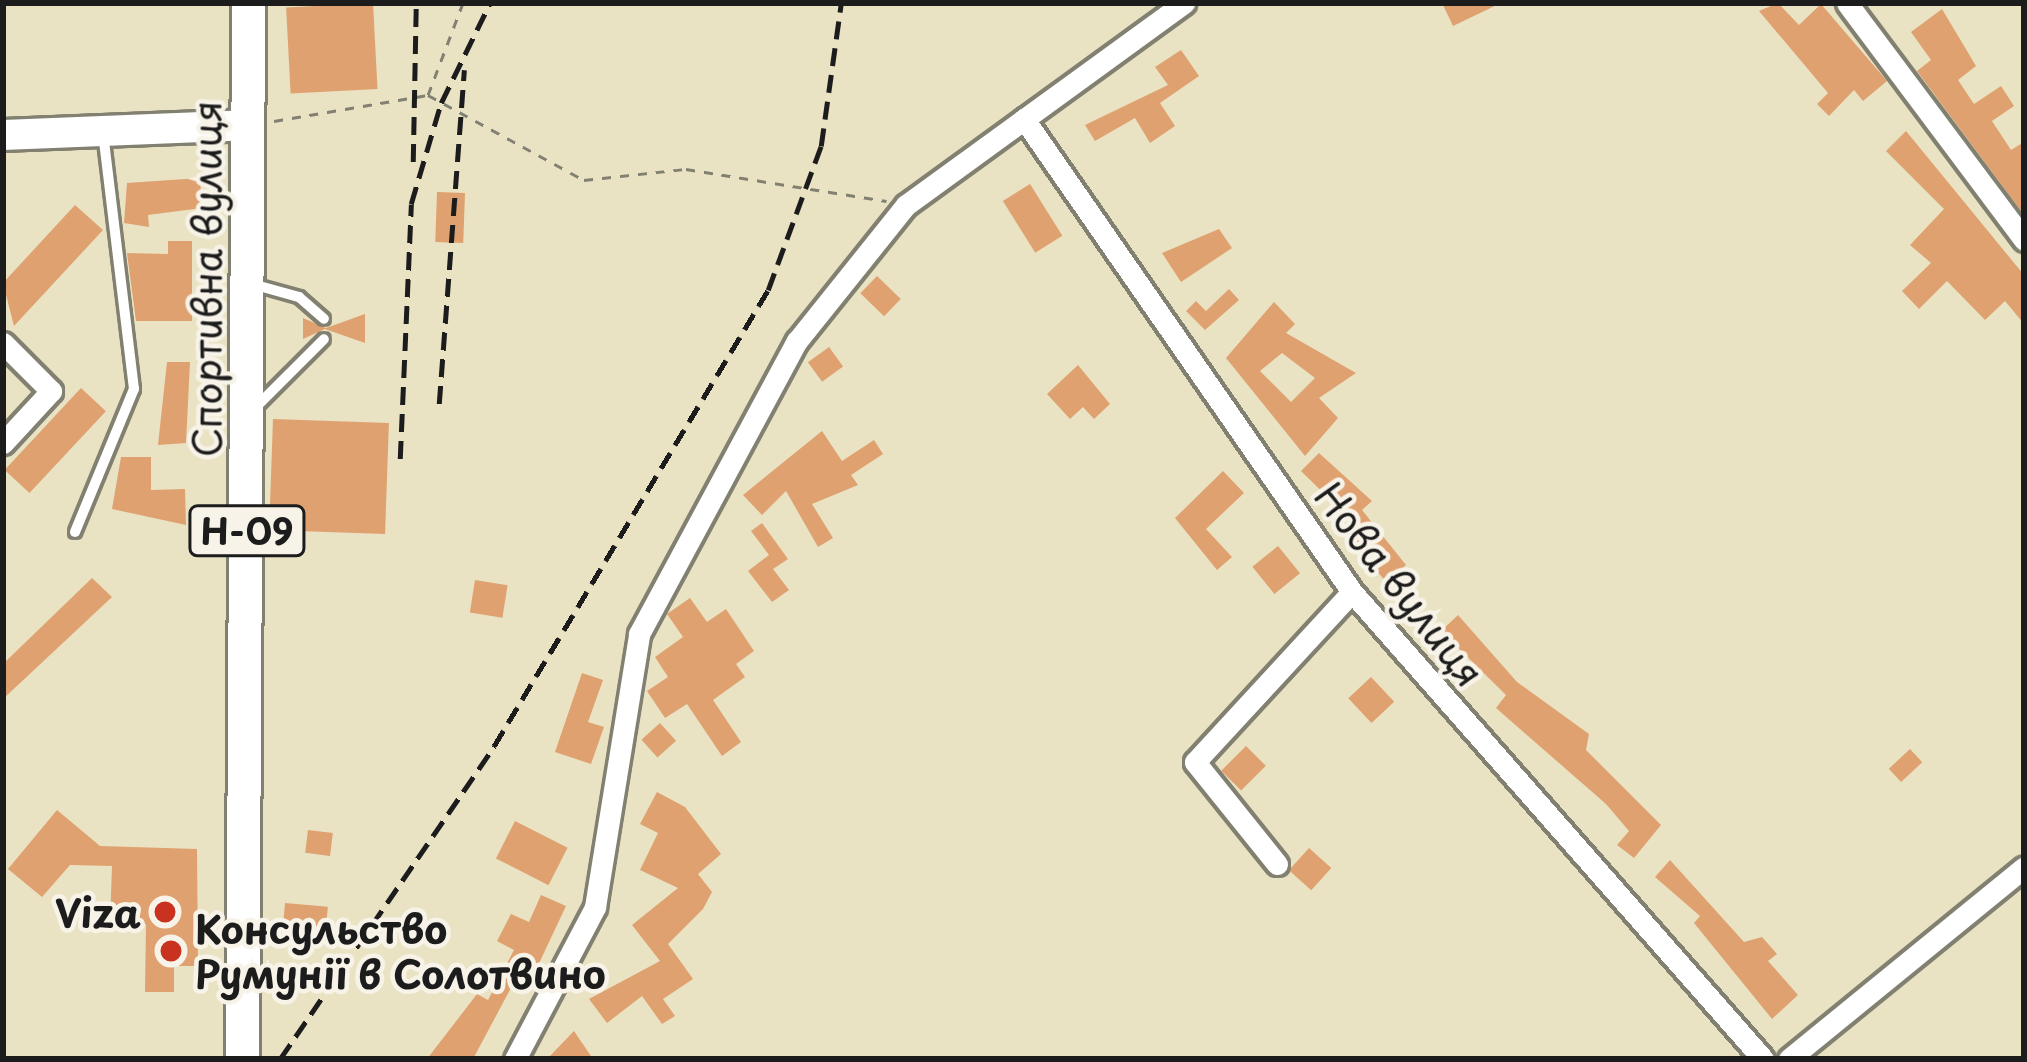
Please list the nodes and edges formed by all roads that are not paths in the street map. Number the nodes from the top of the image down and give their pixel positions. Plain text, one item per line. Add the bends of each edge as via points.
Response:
1 (248, 3) edge
2 (1184, 3) edge
3 (1847, 3) edge
4 (1024, 119) junction
5 (101, 124) junction
6 (249, 125) junction
7 (3, 135) edge
8 (2024, 239) edge
9 (249, 284) junction
10 (324, 319) dead end
11 (323, 339) dead end
12 (3, 343) edge
13 (248, 416) junction
14 (3, 443) edge
15 (75, 532) dead end
16 (1352, 592) junction
17 (1277, 864) dead end
18 (2024, 867) edge
19 (242, 1059) edge
20 (515, 1059) edge
21 (1763, 1059) edge
22 (1789, 1059) edge

1 - 6 main road, Спортивна вулиця / Н-09
2 - 4 street
3 - 8 street
4 - 16 street, Нова вулиця
4 - 20 street via 906,205 797,341 639,634 595,907
5 - 6 street
5 - 7 street
5 - 15 lane via 134,389
6 - 9 main road, Спортивна вулиця / Н-09
9 - 10 lane via 299,297
9 - 13 main road, Спортивна вулиця / Н-09
11 - 13 lane
12 - 14 street via 51,391
13 - 19 main road, Спортивна вулиця / Н-09
16 - 17 street via 1195,762
16 - 21 street, Нова вулиця
18 - 22 street

